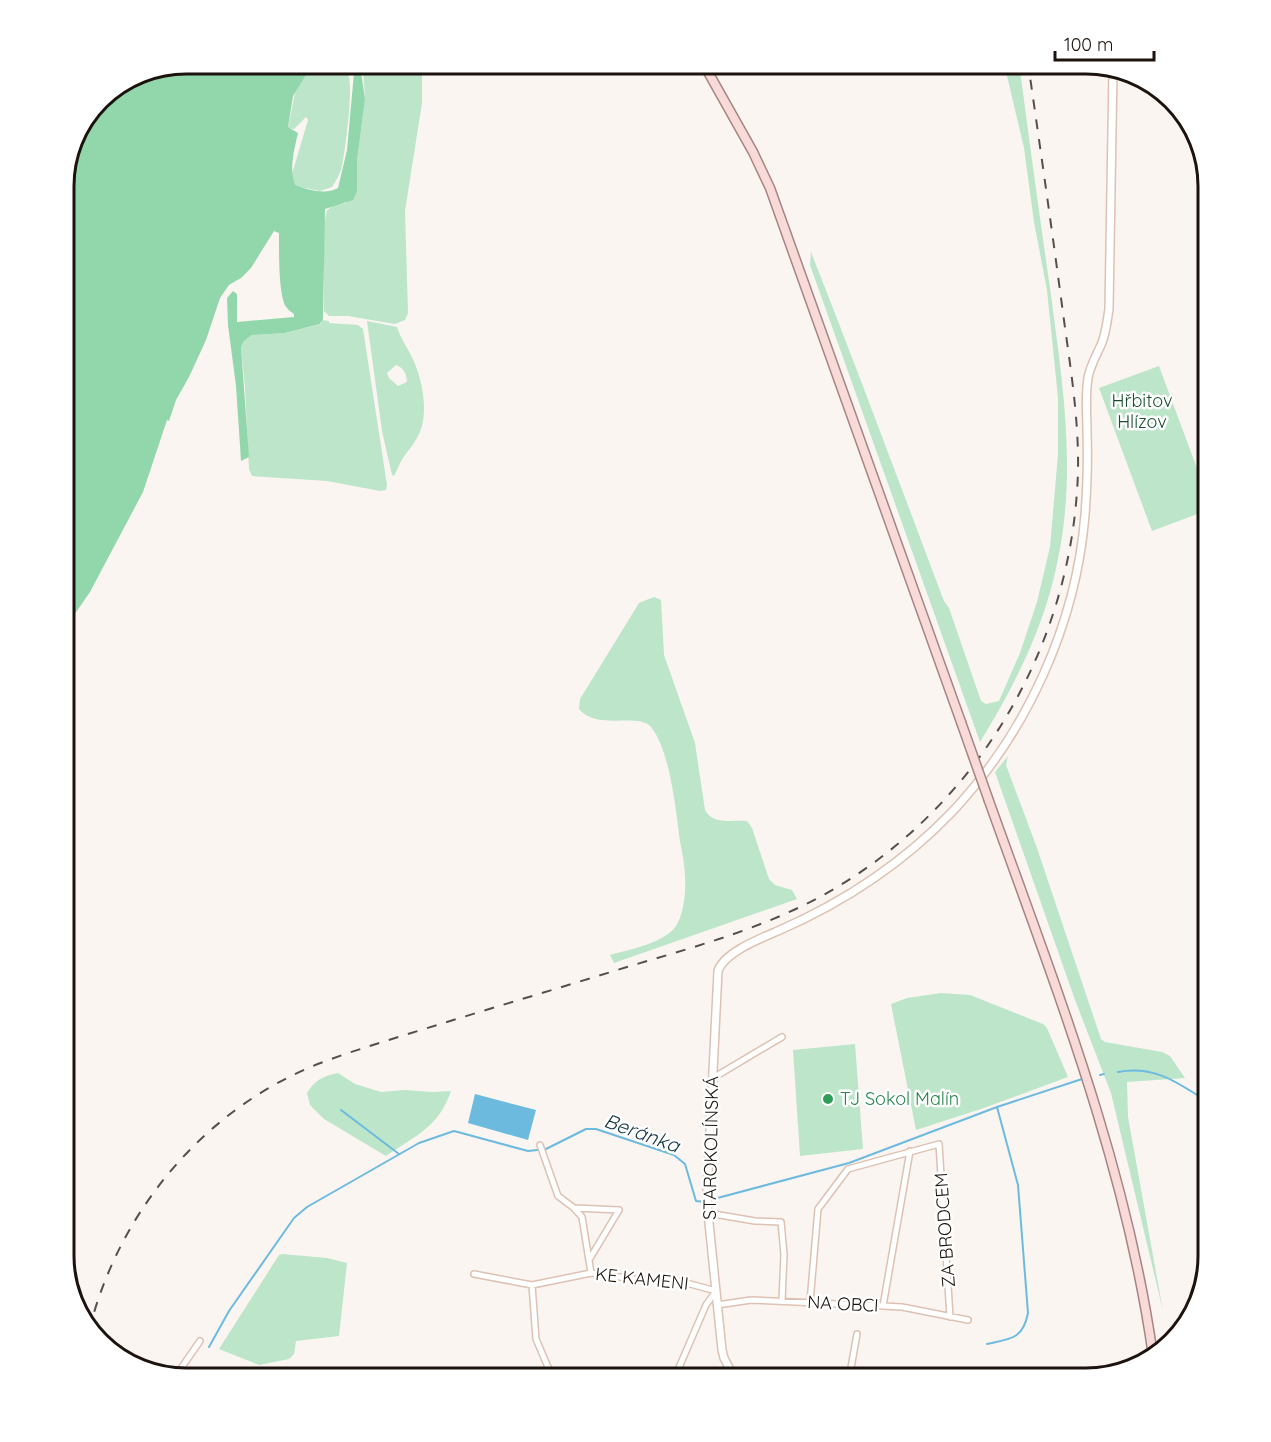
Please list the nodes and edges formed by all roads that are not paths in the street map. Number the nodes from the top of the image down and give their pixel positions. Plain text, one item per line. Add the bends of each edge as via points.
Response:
1 (709, 74) edge
2 (1113, 77) edge
3 (782, 1037) dead end
4 (713, 1078) junction
5 (540, 1145) dead end
6 (910, 1151) junction
7 (574, 1208) junction
8 (708, 1209) junction
9 (588, 1262) junction
10 (591, 1273) junction
11 (474, 1274) dead end
12 (532, 1285) junction
13 (716, 1291) junction
14 (782, 1301) junction
15 (810, 1302) junction
16 (717, 1305) junction
17 (883, 1306) junction
18 (950, 1317) junction
19 (968, 1320) dead end
20 (857, 1334) dead end
21 (200, 1341) dead end
22 (1152, 1346) edge
23 (181, 1369) edge
24 (549, 1369) edge
25 (678, 1369) edge
26 (730, 1369) edge
27 (851, 1369) edge

1 - 22 main road, bridge via 771,188 1086,1073 1135,1249
2 - 4 street, STAROKOLÍNSKÁ via 1108,309 1102,341 1088,379 1085,515 1078,561 1049,661 1004,745 973,788 935,829 841,899 762,938 720,964
3 - 4 street
4 - 8 street, STAROKOLÍNSKÁ
5 - 7 street via 558,1196
6 - 15 street via 848,1169 818,1209
6 - 17 street
6 - 18 street, ZA BRODCEM via 939,1144
7 - 9 street via 582,1217
7 - 9 street via 619,1210
8 - 13 street, STAROKOLÍNSKÁ
8 - 14 street via 755,1221 781,1222
9 - 10 street
10 - 12 street, KE KAMENI
10 - 13 street, KE KAMENI via 683,1282
11 - 12 street, KE KAMENI
12 - 24 street via 536,1338
13 - 16 street, STAROKOLÍNSKÁ
13 - 25 street
14 - 15 street, NA OBCI
14 - 16 street, NA OBCI
15 - 17 street, NA OBCI
16 - 26 street, STAROKOLÍNSKÁ via 724,1358
17 - 18 street, NA OBCI
18 - 19 street, NA OBCI
20 - 27 street
21 - 23 street

